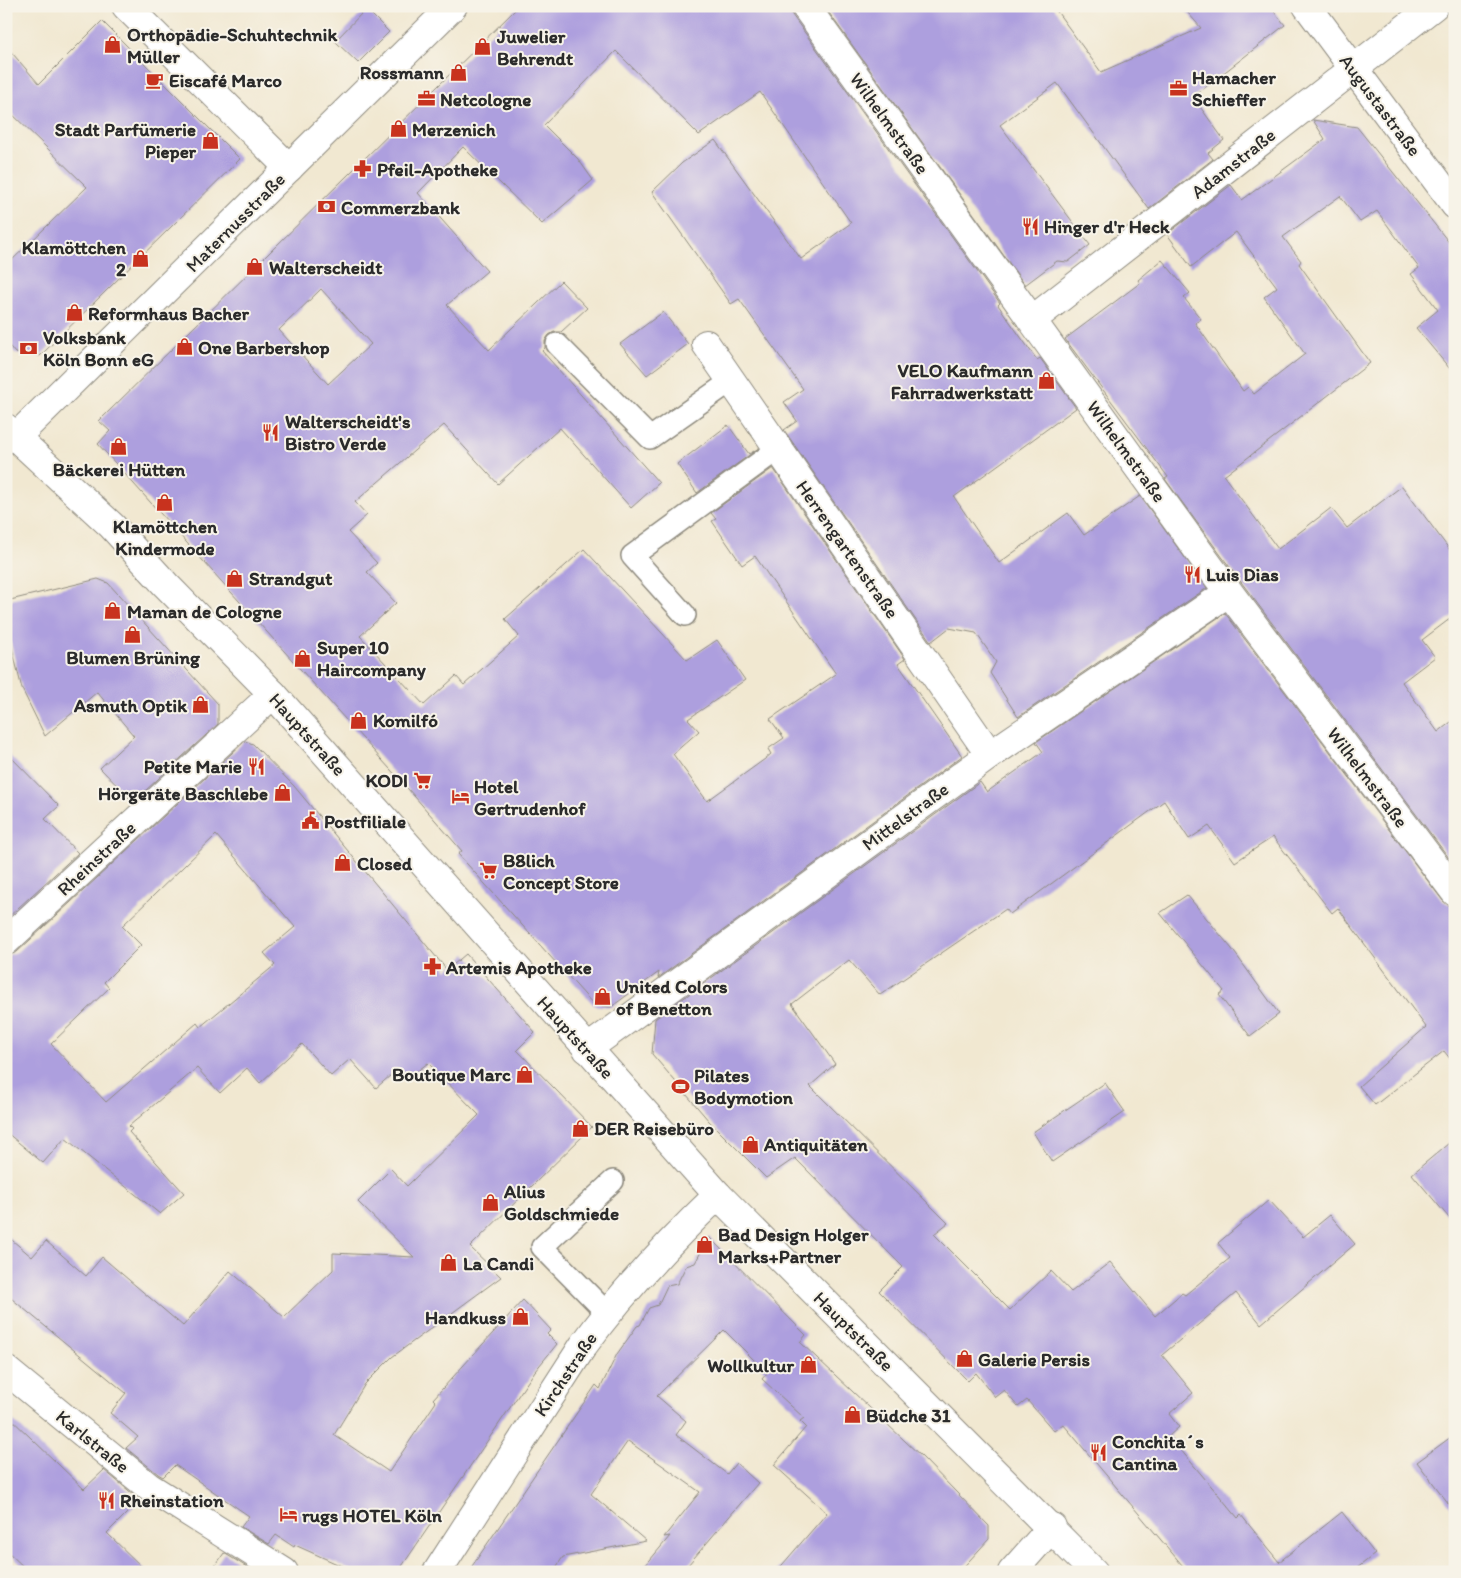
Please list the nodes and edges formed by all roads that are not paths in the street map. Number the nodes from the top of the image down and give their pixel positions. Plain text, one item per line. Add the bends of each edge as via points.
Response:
1 (126, 6) edge
2 (453, 6) edge
3 (805, 6) edge
4 (1306, 6) edge
5 (1434, 6) edge
6 (1354, 68) junction
7 (289, 168) junction
8 (1455, 205) edge
9 (1032, 320) junction
10 (558, 344) dead end
11 (706, 344) dead end
12 (732, 381) junction
13 (10, 437) edge
14 (778, 449) junction
15 (1229, 592) junction
16 (685, 615) dead end
17 (273, 694) junction
18 (990, 755) junction
19 (1455, 892) edge
20 (6, 941) edge
21 (587, 1049) junction
22 (613, 1181) dead end
23 (718, 1196) junction
24 (607, 1312) junction
25 (6, 1370) edge
26 (1052, 1527) junction
27 (284, 1572) edge
28 (437, 1572) edge
29 (1012, 1572) edge
30 (1094, 1572) edge

1 - 7 street
2 - 7 street, Maternusstraße
3 - 9 street, Wilhelmstraße
4 - 6 street, Augustastraße
5 - 6 street, Adamstraße
6 - 8 street, Augustastraße
6 - 9 street, Adamstraße
7 - 13 street, Maternusstraße
9 - 15 street, Wilhelmstraße
10 - 12 lane via 650,438
11 - 12 street, Herrengartenstraße
12 - 14 street, Herrengartenstraße
13 - 17 street, Hauptstraße via 112,526
14 - 16 lane via 632,556
14 - 18 street, Herrengartenstraße
15 - 18 street, Mittelstraße
15 - 19 street, Wilhelmstraße
17 - 20 street, Rheinstraße
17 - 21 street, Hauptstraße
18 - 21 street, Mittelstraße
21 - 23 street, Hauptstraße
22 - 24 lane via 542,1247
23 - 24 street, Kirchstraße via 671,1241
23 - 26 street, Hauptstraße
24 - 28 street, Kirchstraße
25 - 27 street, Karlstraße via 149,1487
26 - 29 street
26 - 30 street, Hauptstraße

